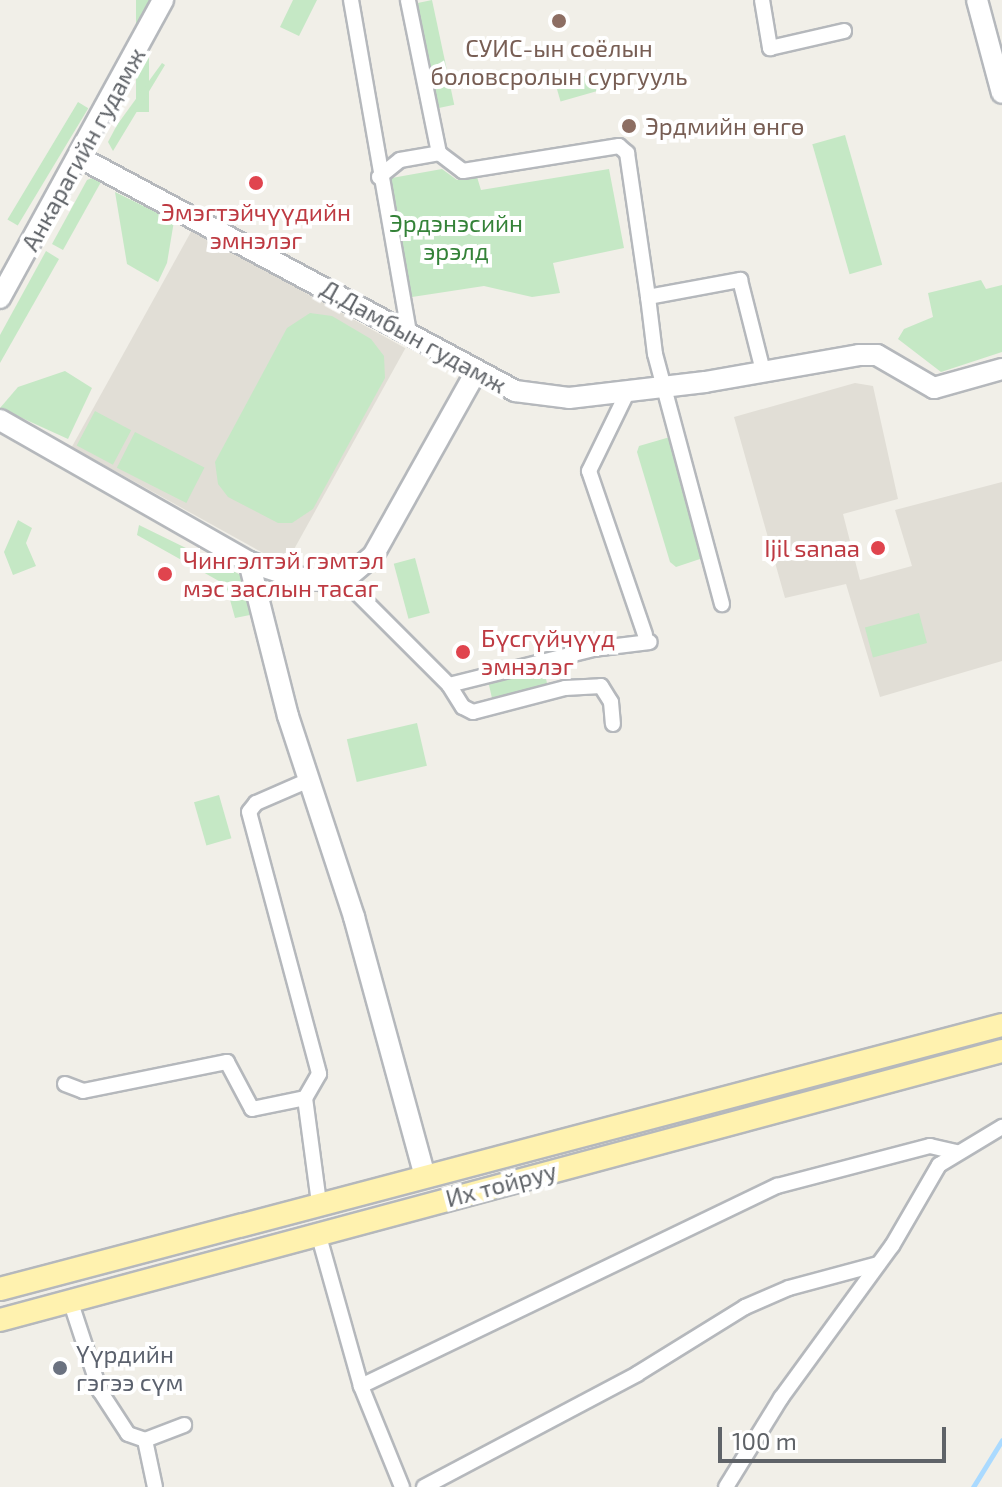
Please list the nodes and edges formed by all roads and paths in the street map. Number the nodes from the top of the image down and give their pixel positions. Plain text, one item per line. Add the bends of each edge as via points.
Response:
1 (163, 0) edge
2 (351, 0) edge
3 (408, 0) edge
4 (762, 0) edge
5 (977, 0) edge
6 (844, 31) dead end
7 (1002, 93) edge
8 (439, 153) junction
9 (79, 157) junction
10 (379, 177) junction
11 (7, 268) edge
12 (648, 297) junction
13 (0, 298) edge
14 (409, 334) junction
15 (1002, 369) edge
16 (763, 371) junction
17 (476, 372) junction
18 (664, 387) junction
19 (628, 391) junction
20 (0, 420) edge
21 (249, 562) junction
22 (344, 580) junction
23 (722, 604) dead end
24 (449, 685) junction
25 (613, 724) dead end
26 (309, 780) junction
27 (1002, 1025) edge
28 (1002, 1051) edge
29 (65, 1084) dead end
30 (305, 1098) junction
31 (1002, 1127) edge
32 (956, 1152) junction
33 (425, 1176) junction
34 (319, 1203) junction
35 (318, 1233) junction
36 (878, 1264) junction
37 (0, 1289) edge
38 (70, 1300) junction
39 (0, 1320) edge
40 (361, 1386) junction
41 (184, 1425) dead end
42 (145, 1440) junction
43 (155, 1487) edge
44 (402, 1487) edge
45 (424, 1487) edge
46 (726, 1487) edge

1 - 9 street, Анкарагийн гудамж
2 - 10 street
3 - 8 street
4 - 6 street via 770,48
5 - 7 street
8 - 10 street via 400,160
8 - 12 street via 463,171 619,146 627,153
9 - 11 street, Анкарагийн гудамж
9 - 14 street, Д.Дамбын гудамж
10 - 14 street
11 - 13 street, Анкарагийн гудамж
12 - 16 street via 740,280
12 - 18 street
14 - 17 street, Д.Дамбын гудамж
15 - 16 street, Д.Дамбын гудамж via 934,388 877,355
16 - 18 street, Д.Дамбын гудамж
17 - 19 street, Д.Дамбын гудамж via 515,391 550,399
17 - 22 street via 373,556
18 - 19 street, Д.Дамбын гудамж
18 - 23 street
19 - 24 street via 589,471 647,638
20 - 21 street
21 - 22 street via 295,577
21 - 26 street
22 - 24 street
24 - 25 street via 463,707 473,712 565,688 601,686 611,702
26 - 30 street via 256,803 249,812 319,1074
26 - 33 street via 354,917
27 - 33 main road, Их тойруу
28 - 35 main road, Их тойруу
29 - 30 street via 83,1091 227,1062 252,1109
30 - 34 street
31 - 32 street
32 - 36 street via 939,1165
32 - 40 street via 930,1146 777,1186
33 - 34 main road, Их тойруу
34 - 37 main road, Их тойруу
35 - 38 main road, Их тойруу
35 - 40 street
36 - 45 street via 789,1288 745,1307 637,1374
36 - 46 street via 781,1398
38 - 39 main road, Их тойруу
38 - 42 street via 100,1391 128,1434
40 - 44 street
41 - 42 street
42 - 43 street

